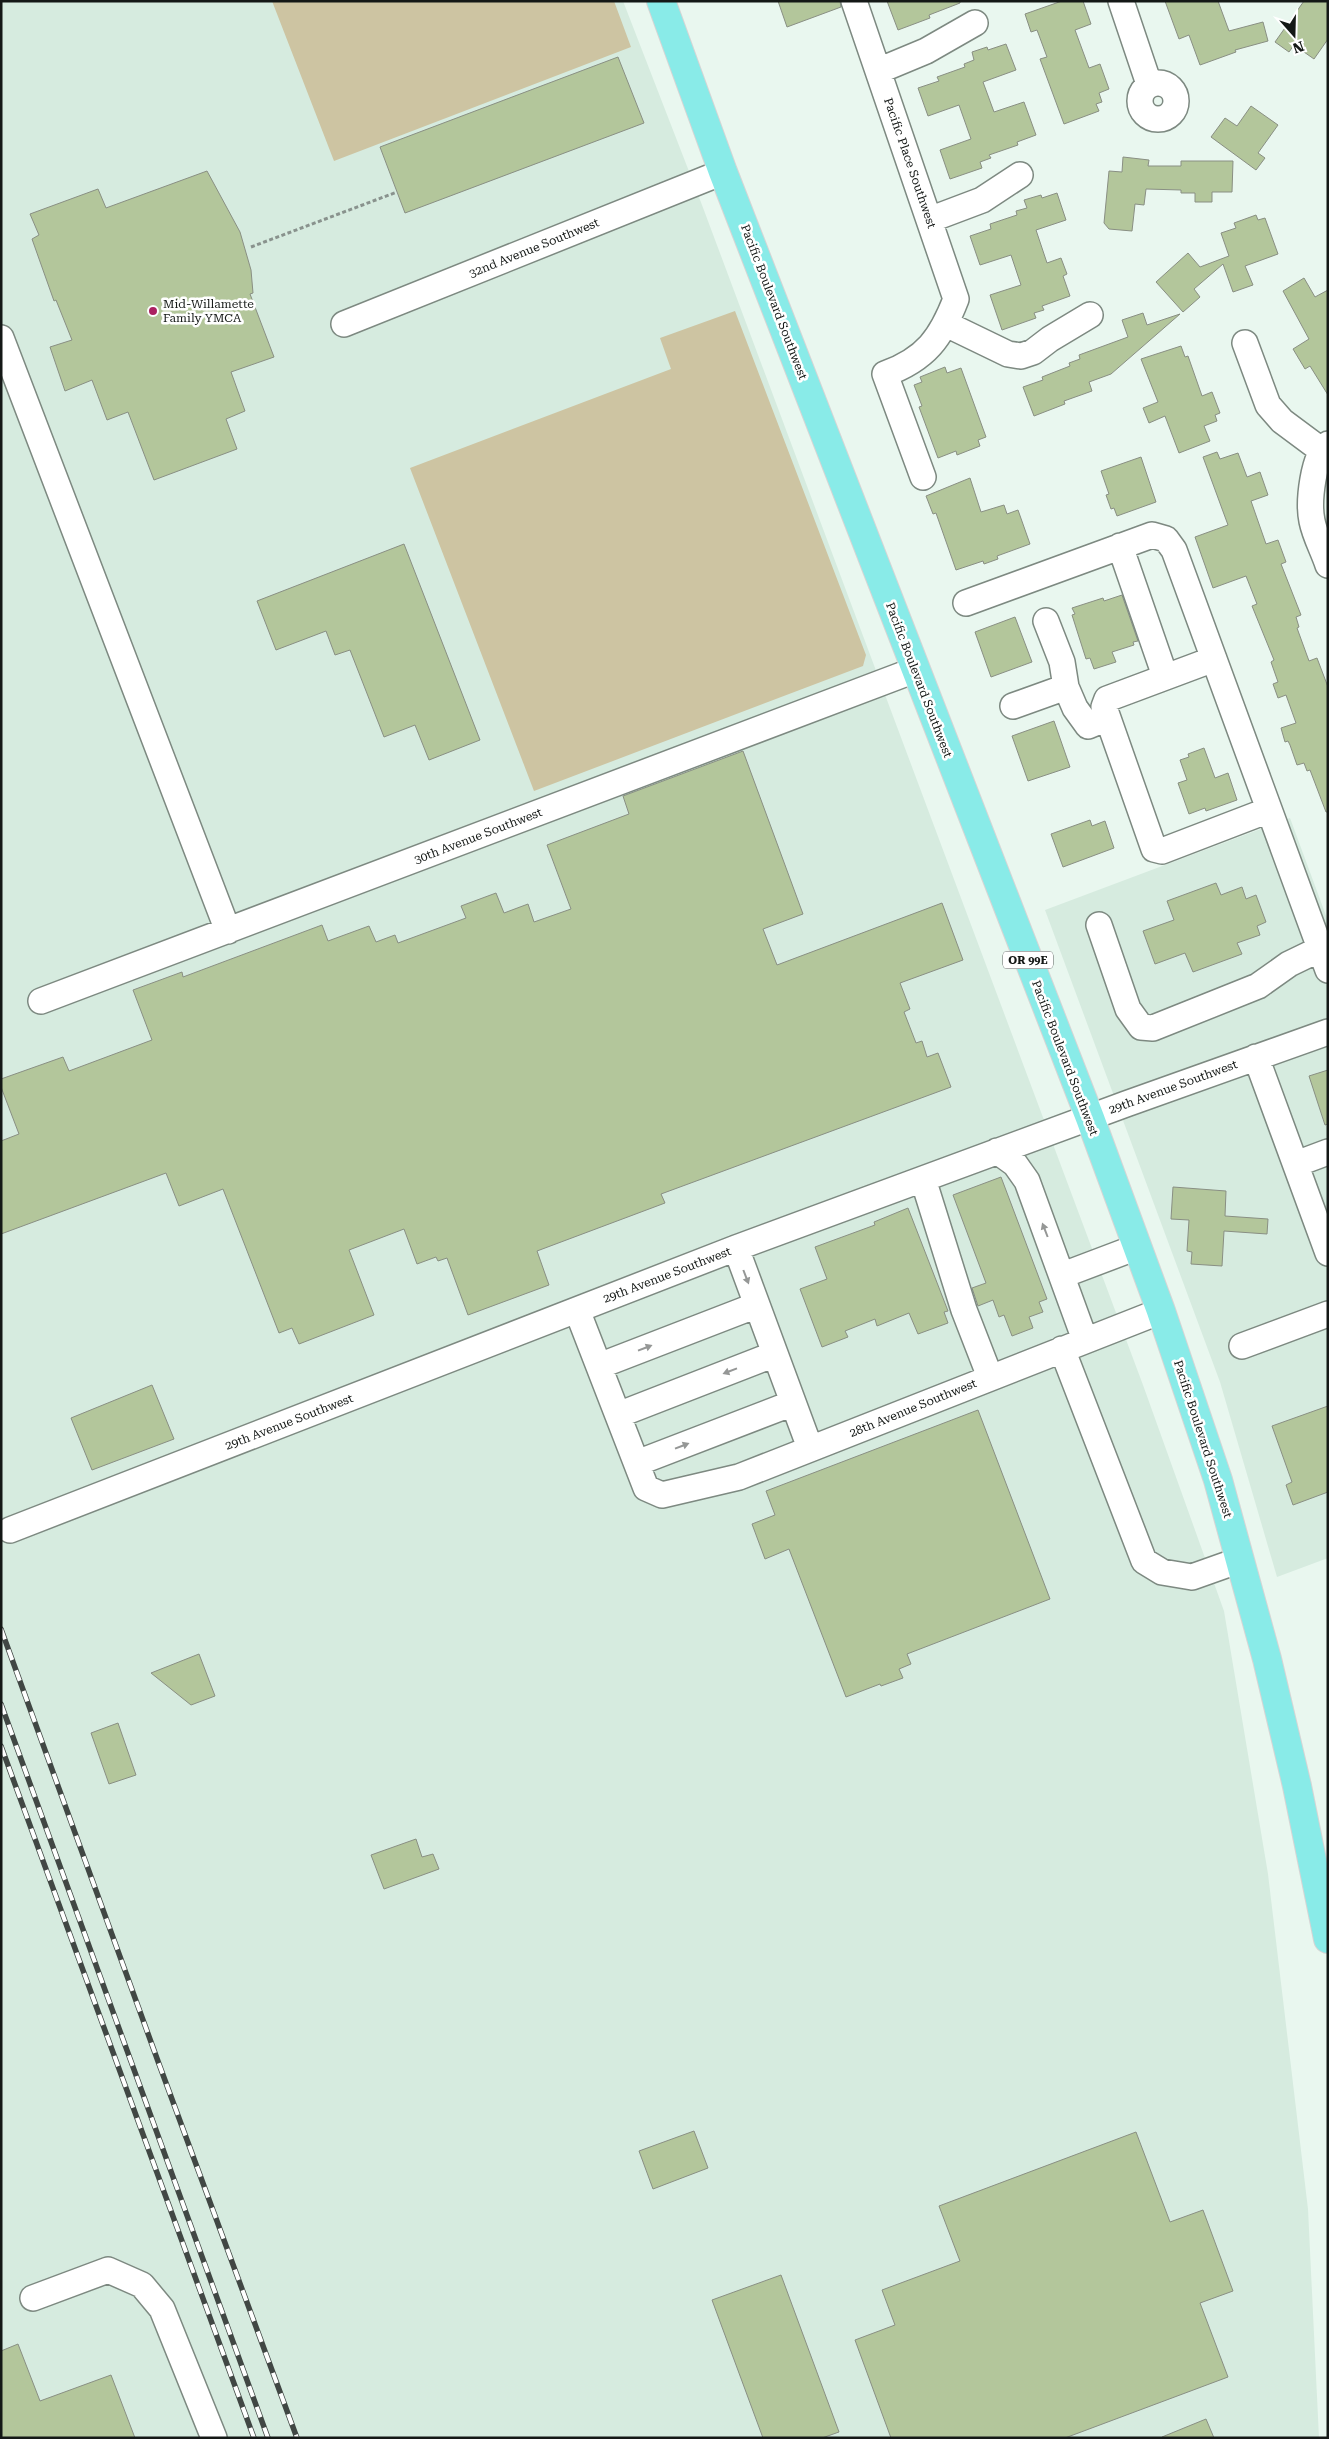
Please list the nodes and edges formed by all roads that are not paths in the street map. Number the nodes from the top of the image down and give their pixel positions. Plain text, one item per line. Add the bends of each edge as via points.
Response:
1 (662, 1) edge
2 (854, 1) edge
3 (1121, 1) edge
4 (975, 23) dead end
5 (878, 71) junction
6 (1150, 84) dead end
7 (723, 172) junction
8 (1020, 175) dead end
9 (929, 220) junction
10 (1090, 315) dead end
11 (344, 324) dead end
12 (946, 324) junction
13 (1, 338) edge
14 (1245, 343) dead end
15 (1324, 447) edge
16 (923, 477) dead end
17 (1120, 546) junction
18 (1328, 565) edge
19 (966, 603) dead end
20 (1046, 621) dead end
21 (1214, 659) junction
22 (915, 670) junction
23 (1165, 676) junction
24 (1066, 687) junction
25 (1014, 706) dead end
26 (1108, 718) junction
27 (1269, 810) junction
28 (1099, 925) dead end
29 (228, 931) junction
30 (1324, 959) edge
31 (42, 1001) dead end
32 (1328, 1032) edge
33 (1256, 1057) junction
34 (1090, 1118) junction
35 (997, 1151) junction
36 (1328, 1152) edge
37 (1296, 1164) junction
38 (922, 1179) junction
39 (1137, 1247) junction
40 (736, 1248) junction
41 (1328, 1253) edge
42 (1063, 1275) junction
43 (757, 1305) junction
44 (577, 1310) junction
45 (1161, 1310) junction
46 (1328, 1314) edge
47 (1085, 1340) junction
48 (1242, 1346) dead end
49 (1062, 1349) junction
50 (775, 1354) junction
51 (599, 1366) junction
52 (990, 1377) junction
53 (793, 1404) junction
54 (618, 1414) junction
55 (810, 1448) junction
56 (637, 1463) junction
57 (10, 1530) dead end
58 (1240, 1560) junction
59 (1328, 1940) edge
60 (33, 2298) dead end
61 (214, 2438) edge

1 - 7 main road, Pacific Boulevard Southwest / OR 99E
2 - 5 street, Pacific Place Southwest
3 - 6 street
4 - 5 street via 926,51
5 - 9 street, Pacific Place Southwest
7 - 11 street, 32nd Avenue Southwest
7 - 22 main road, Pacific Boulevard Southwest / OR 99E
8 - 9 street via 982,200
9 - 12 street, Pacific Place Southwest via 956,299
10 - 12 street via 1033,352 1021,356 1008,354
12 - 16 street, Pacific Place Southwest via 922,356 885,374
13 - 29 street
14 - 15 street via 1268,405 1282,421
15 - 18 street via 1312,483 1312,520
17 - 19 street
17 - 21 street via 1152,535 1166,539 1174,550
17 - 23 street
20 - 24 street via 1062,662
21 - 23 street
21 - 27 street
22 - 29 street, 30th Avenue Southwest
22 - 34 main road, Pacific Boulevard Southwest / OR 99E
23 - 26 street via 1107,699 1104,707
24 - 25 street
24 - 26 street via 1088,726
26 - 27 street via 1154,849 1162,851
27 - 30 street
28 - 30 street via 1128,1010 1141,1027 1153,1028 1258,986 1289,964
29 - 31 street, 30th Avenue Southwest
32 - 33 street, 29th Avenue Southwest
33 - 34 street, 29th Avenue Southwest
33 - 37 street
34 - 35 street, 29th Avenue Southwest
34 - 39 main road, Pacific Boulevard Southwest / OR 99E
35 - 38 street, 29th Avenue Southwest
42 -> 35 street via 1027,1181 1015,1164
36 - 37 street
37 - 41 street
38 - 40 street, 29th Avenue Southwest
38 - 52 street via 964,1310
39 - 42 street
39 - 45 main road, Pacific Boulevard Southwest / OR 99E
40 -> 43 street
40 - 44 street, 29th Avenue Southwest
42 - 47 street
43 - 50 street
51 -> 43 street
44 - 51 street
44 - 57 street, 29th Avenue Southwest
45 - 47 street, 28th Avenue Southwest
45 - 58 main road, Pacific Boulevard Southwest / OR 99E via 1218,1480
46 - 48 street
47 - 49 street, 28th Avenue Southwest
49 - 52 street, 28th Avenue Southwest
49 - 58 street via 1144,1561 1162,1572 1192,1578
50 - 53 street
50 -> 54 street
51 - 54 street
52 - 55 street, 28th Avenue Southwest
53 - 55 street
56 -> 53 street
54 - 56 street
55 - 56 street, 28th Avenue Southwest via 739,1477 662,1495 646,1488
58 - 59 main road, Pacific Boulevard Southwest / OR 99E via 1288,1742
60 - 61 street via 108,2270 142,2285 162,2310

